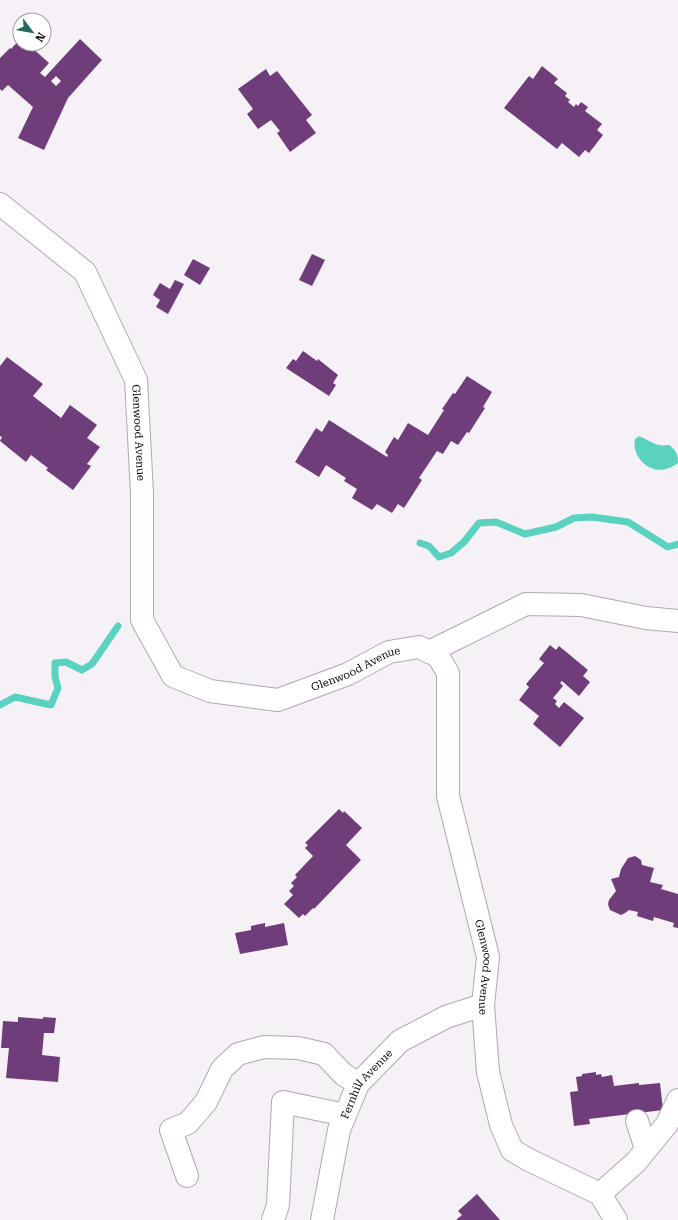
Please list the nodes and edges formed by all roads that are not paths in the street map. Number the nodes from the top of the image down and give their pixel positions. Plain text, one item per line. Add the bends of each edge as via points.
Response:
1 (0, 204) edge
2 (678, 621) edge
3 (429, 652) junction
4 (483, 1005) junction
5 (358, 1084) junction
6 (678, 1100) edge
7 (345, 1115) junction
8 (637, 1121) dead end
9 (646, 1149) junction
10 (187, 1176) dead end
11 (600, 1194) junction
12 (273, 1220) edge
13 (322, 1220) edge
14 (616, 1220) edge

1 - 3 street, Glenwood Avenue via 85,272 136,380 142,493 142,620 173,676 210,691 278,700 348,674 389,652 419,647
2 - 3 street via 646,618 581,605 526,604
3 - 4 street, Glenwood Avenue via 438,656 448,673 448,796 488,957
4 - 5 street, Fernhill Avenue via 446,1017 400,1041
4 - 11 street, Glenwood Avenue via 488,1072 501,1124 512,1150
5 - 7 street, Fernhill Avenue
5 - 10 street via 343,1074 324,1054 298,1048 264,1047 238,1054 222,1069 206,1102 188,1123 171,1130
6 - 9 street via 667,1124
7 - 12 street via 283,1102 278,1205
7 - 13 street, Fernhill Avenue via 339,1130
8 - 9 street
9 - 11 street via 636,1162
11 - 14 street

